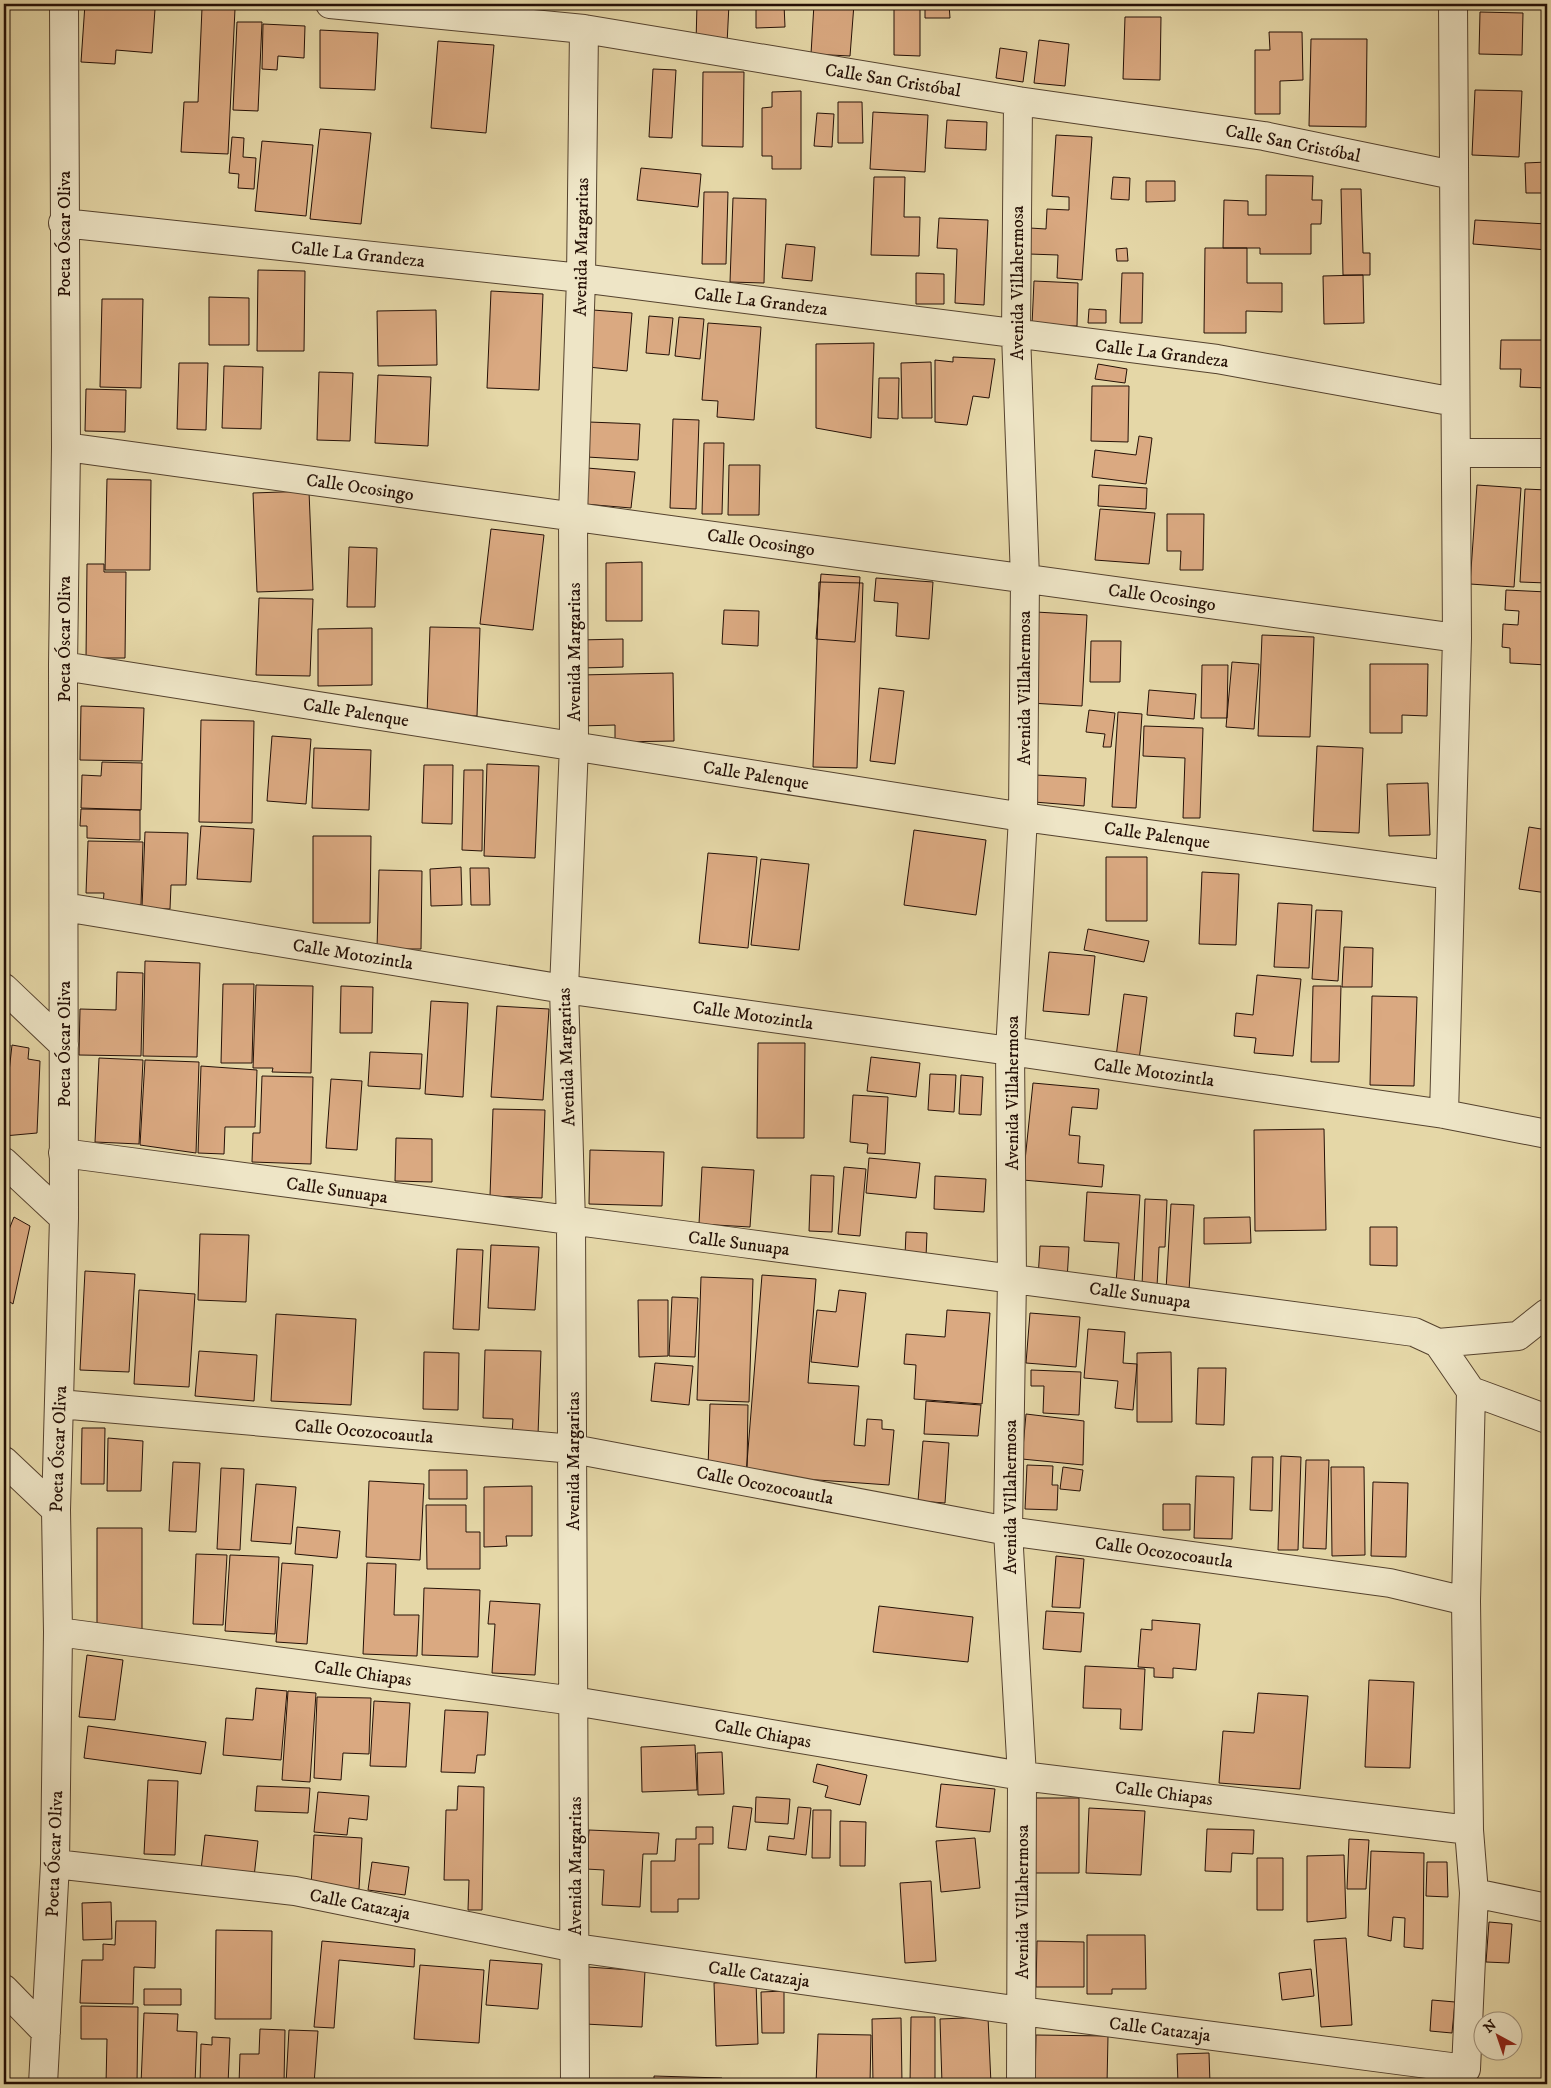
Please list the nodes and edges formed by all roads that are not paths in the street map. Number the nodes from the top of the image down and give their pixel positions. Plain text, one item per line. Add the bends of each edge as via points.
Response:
1 (64, 4) edge
2 (330, 4) edge
3 (1453, 4) edge
4 (584, 29) junction
5 (1018, 101) junction
6 (1453, 175) junction
7 (63, 223) junction
8 (581, 278) junction
9 (1016, 334) junction
10 (1455, 402) junction
11 (66, 447) junction
12 (1547, 452) edge
13 (1456, 453) junction
14 (573, 516) junction
15 (1024, 578) junction
16 (1456, 638) junction
17 (63, 666) junction
18 (574, 746) junction
19 (1023, 817) junction
20 (1450, 875) junction
21 (64, 907) junction
22 (4, 988) edge
23 (564, 989) junction
24 (64, 1045) junction
25 (1010, 1051) junction
26 (1444, 1114) junction
27 (1547, 1134) edge
28 (63, 1153) junction
29 (4, 1162) edge
30 (64, 1218) junction
31 (571, 1222) junction
32 (1012, 1277) junction
33 (1547, 1313) edge
34 (1438, 1343) junction
35 (1471, 1391) junction
36 (59, 1404) junction
37 (1547, 1419) edge
38 (573, 1449) junction
39 (4, 1461) edge
40 (56, 1510) junction
41 (1008, 1531) junction
42 (1466, 1601) junction
43 (58, 1632) junction
44 (574, 1701) junction
45 (1022, 1776) junction
46 (1469, 1830) junction
47 (55, 1864) junction
48 (1474, 1894) junction
49 (1547, 1908) edge
50 (576, 1948) junction
51 (4, 1989) edge
52 (1021, 2011) junction
53 (46, 2032) junction
54 (43, 2084) edge
55 (575, 2084) edge
56 (1021, 2084) edge

1 - 7 street, Poeta Óscar Oliva
2 - 4 street, Calle San Cristóbal
3 - 6 street
4 - 5 street, Calle San Cristóbal
4 - 8 street, Avenida Margaritas
5 - 6 street, Calle San Cristóbal via 1264,136
5 - 9 street, Avenida Villahermosa
6 - 10 street
7 - 8 street, Calle La Grandeza
7 - 11 street, Poeta Óscar Oliva
8 - 9 street, Calle La Grandeza
8 - 14 street, Avenida Margaritas
9 - 10 street, Calle La Grandeza via 1217,359
9 - 15 street, Avenida Villahermosa
10 - 13 street
11 - 14 street, Calle Ocosingo
11 - 17 street, Poeta Óscar Oliva
12 - 13 street
13 - 16 street
14 - 15 street, Calle Ocosingo
14 - 18 street, Avenida Margaritas
15 - 16 street, Calle Ocosingo
15 - 19 street, Avenida Villahermosa
16 - 20 street
17 - 18 street, Calle Palenque
17 - 21 street, Poeta Óscar Oliva
18 - 19 street, Calle Palenque
18 - 23 street, Avenida Margaritas
19 - 20 street, Calle Palenque
19 - 25 street, Avenida Villahermosa
20 - 26 street
21 - 23 street, Calle Motozintla
21 - 24 street, Poeta Óscar Oliva
22 - 24 street
23 - 25 street, Calle Motozintla
23 - 31 street, Avenida Margaritas
24 - 28 street, Poeta Óscar Oliva
25 - 26 street, Calle Motozintla
25 - 32 street, Avenida Villahermosa
26 - 27 street, Calle Motozintla
28 - 30 street, Poeta Óscar Oliva
28 - 31 street, Calle Sunuapa
29 - 30 street
30 - 36 street, Poeta Óscar Oliva
31 - 32 street, Calle Sunuapa
31 - 38 street, Avenida Margaritas
32 - 34 street, Calle Sunuapa via 1414,1332
32 - 41 street, Avenida Villahermosa
33 - 34 street via 1518,1336
34 - 35 street
35 - 37 street
35 - 42 street
36 - 38 street, Calle Ocozocoautla
36 - 40 street, Poeta Óscar Oliva
38 - 41 street, Calle Ocozocoautla
38 - 44 street, Avenida Margaritas
39 - 40 street
40 - 43 street, Poeta Óscar Oliva
41 - 42 street, Calle Ocozocoautla via 1390,1583
41 - 45 street, Avenida Villahermosa
42 - 46 street
43 - 44 street, Calle Chiapas
43 - 47 street, Poeta Óscar Oliva
44 - 45 street, Calle Chiapas
44 - 50 street, Avenida Margaritas
45 - 46 street, Calle Chiapas
45 - 52 street, Avenida Villahermosa
46 - 48 street
47 - 50 street, Calle Catazaja via 295,1891
47 - 53 street, Poeta Óscar Oliva
48 - 49 street
48 - 52 street, Calle Catazaja via 1466,2069
50 - 52 street, Calle Catazaja
50 - 55 street, Avenida Margaritas
51 - 53 street
52 - 56 street, Avenida Villahermosa
53 - 54 street, Poeta Óscar Oliva

